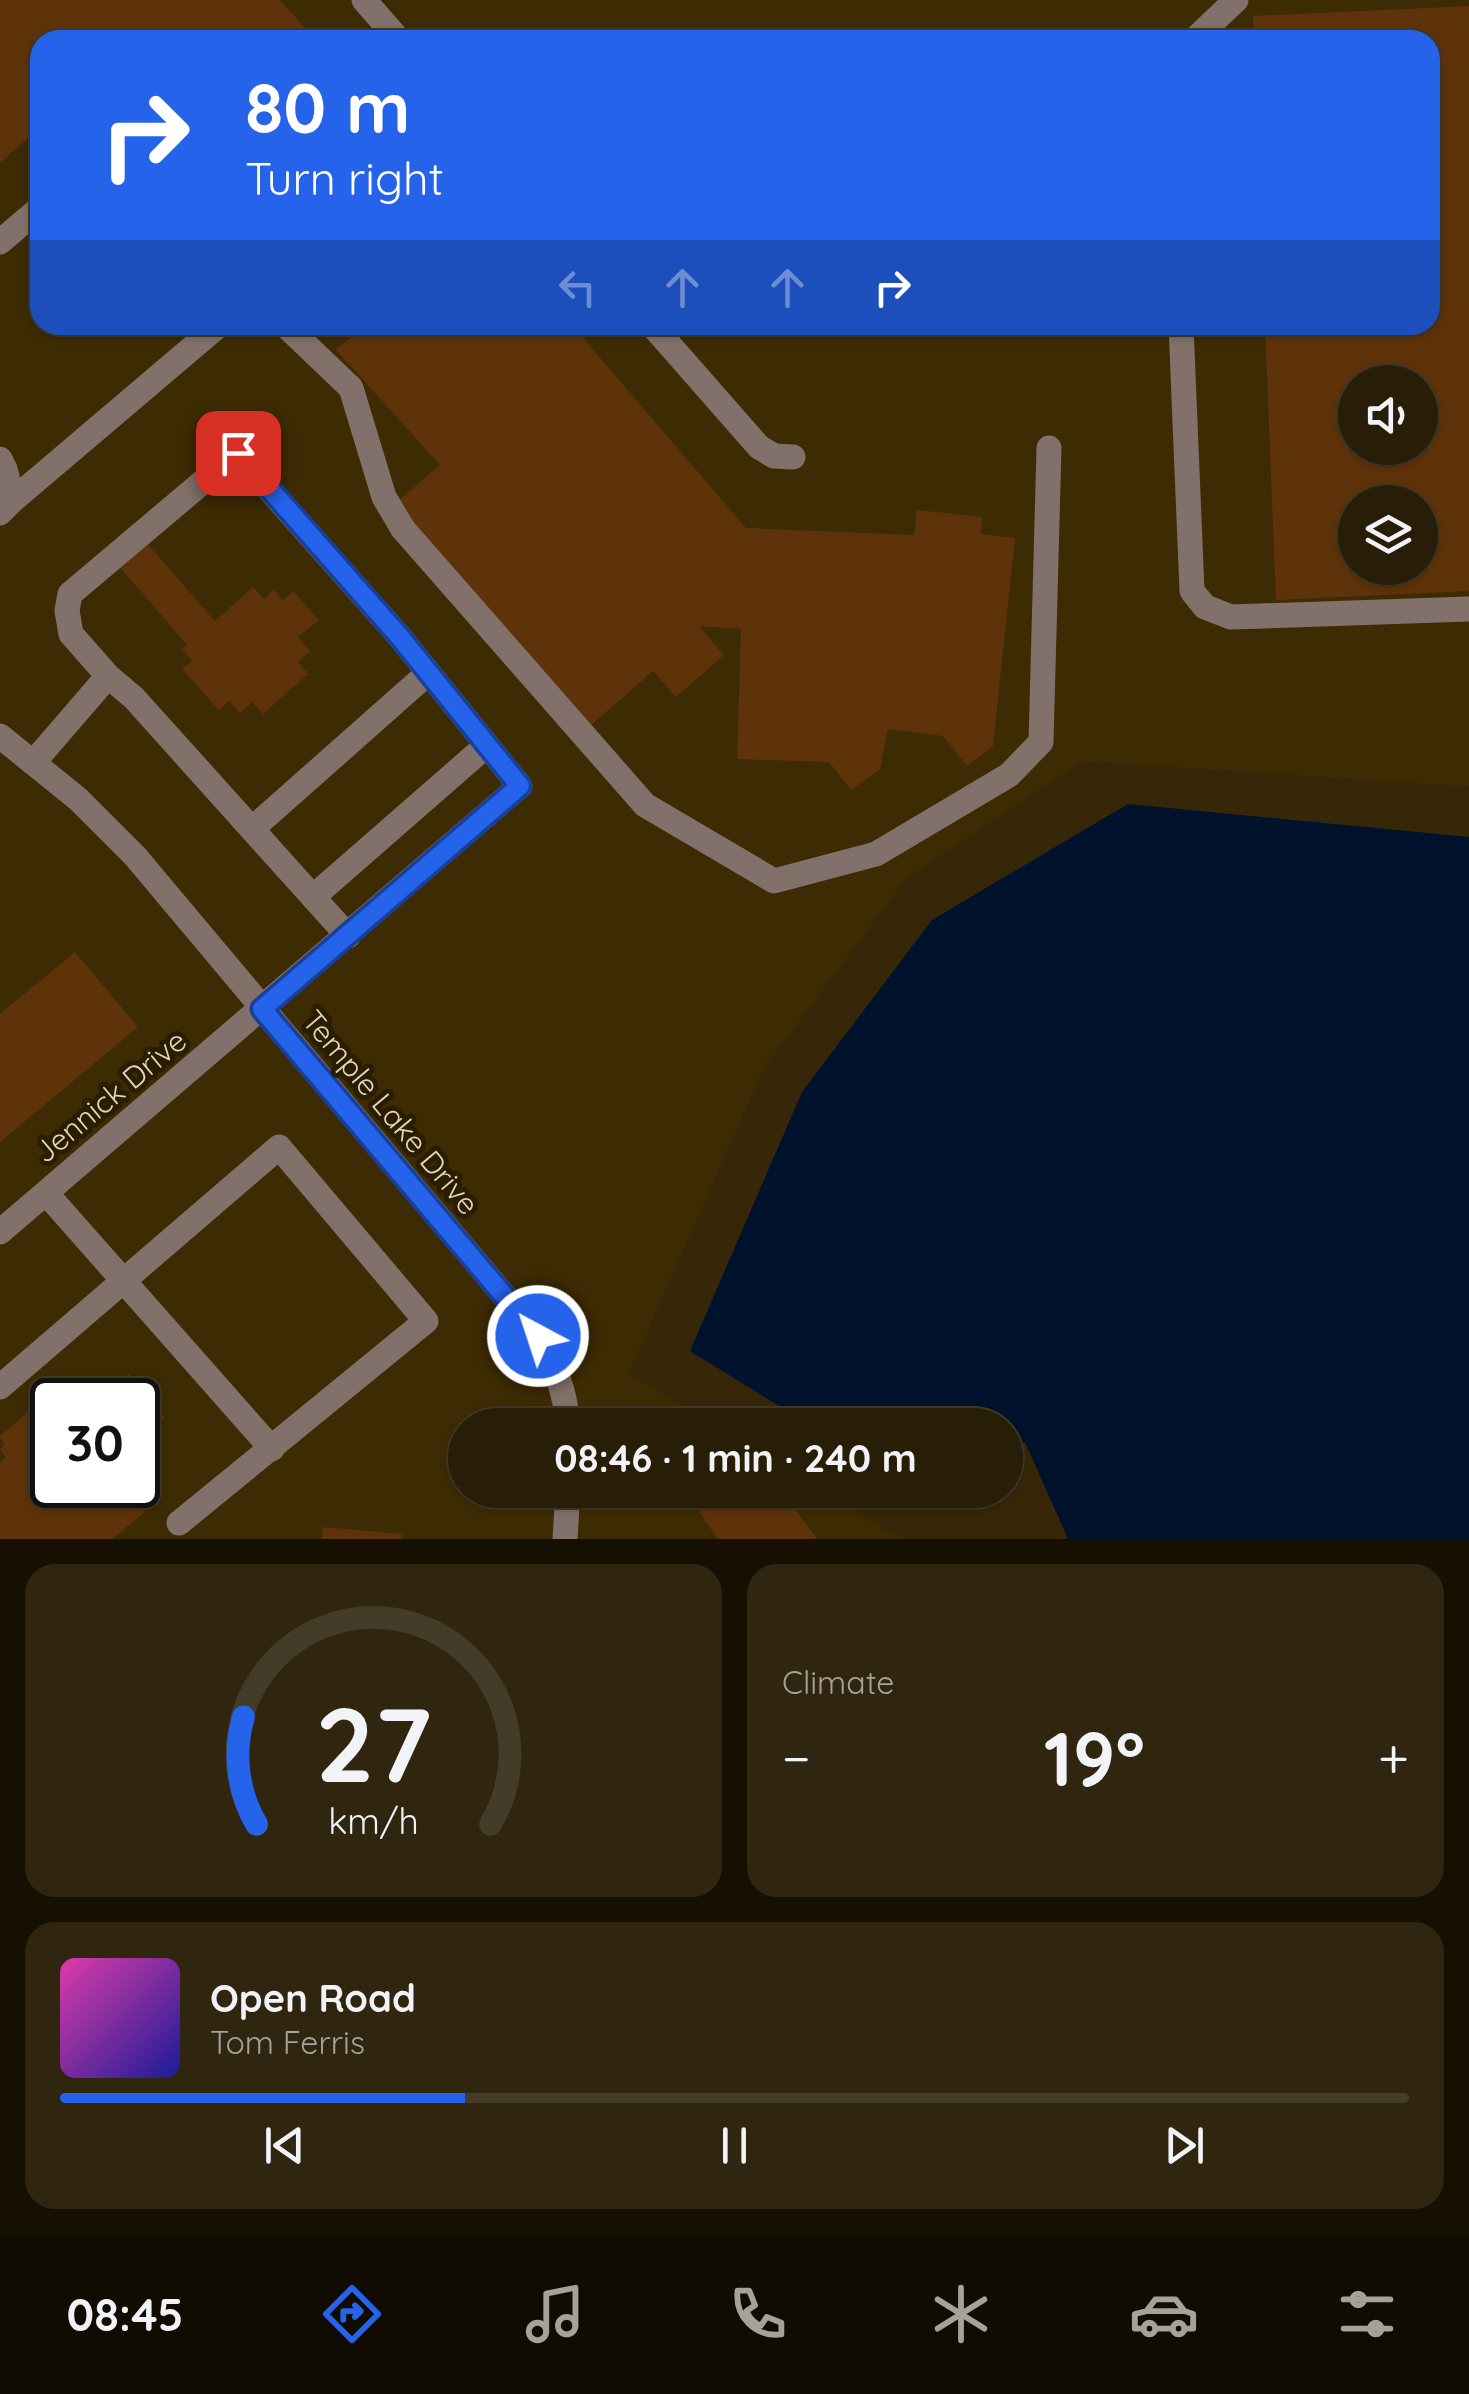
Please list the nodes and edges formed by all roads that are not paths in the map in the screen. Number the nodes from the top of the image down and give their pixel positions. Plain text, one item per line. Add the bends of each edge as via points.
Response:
1 (364, 0) edge
2 (1236, 0) edge
3 (390, 30) edge
4 (1204, 30) edge
5 (30, 216) edge
6 (0, 242) edge
7 (207, 335) edge
8 (296, 335) edge
9 (661, 335) edge
10 (1181, 335) edge
11 (1049, 448) dead end
12 (793, 457) dead end
13 (0, 458) edge
14 (6, 507) edge
15 (1469, 609) edge
16 (428, 673) junction
17 (108, 676) junction
18 (0, 736) edge
19 (487, 746) junction
20 (33, 763) junction
21 (252, 829) junction
22 (313, 897) junction
23 (348, 936) junction
24 (262, 1009) junction
25 (46, 1193) junction
26 (0, 1232) edge
27 (124, 1280) junction
28 (0, 1387) edge
29 (567, 1408) edge
30 (272, 1449) junction
31 (567, 1508) edge
32 (179, 1523) dead end
33 (565, 1539) edge

1 - 3 street
2 - 4 street
5 - 6 street
7 - 14 street
8 - 11 street via 352,388 384,497 403,529 645,805 774,881 876,854 1008,775 1041,742
9 - 12 street via 759,447
10 - 15 street via 1192,591 1205,608 1231,617
13 - 14 street
16 - 17 street via 238,453 70,594 71,634
16 - 19 street
16 - 21 street
17 - 20 street
17 - 21 street
18 - 20 street, Temple Lake Drive
19 - 22 street
19 - 23 street, Jennick Drive via 520,786
20 - 24 street, Temple Lake Drive via 135,856
21 - 22 street
22 - 23 street
23 - 24 street, Jennick Drive
24 - 25 street, Jennick Drive
24 - 29 street, Temple Lake Drive via 538,1336
25 - 26 street, Jennick Drive
25 - 27 street
27 - 28 street
27 - 30 street
27 - 30 street via 279,1147 426,1321
30 - 32 street
31 - 33 street

